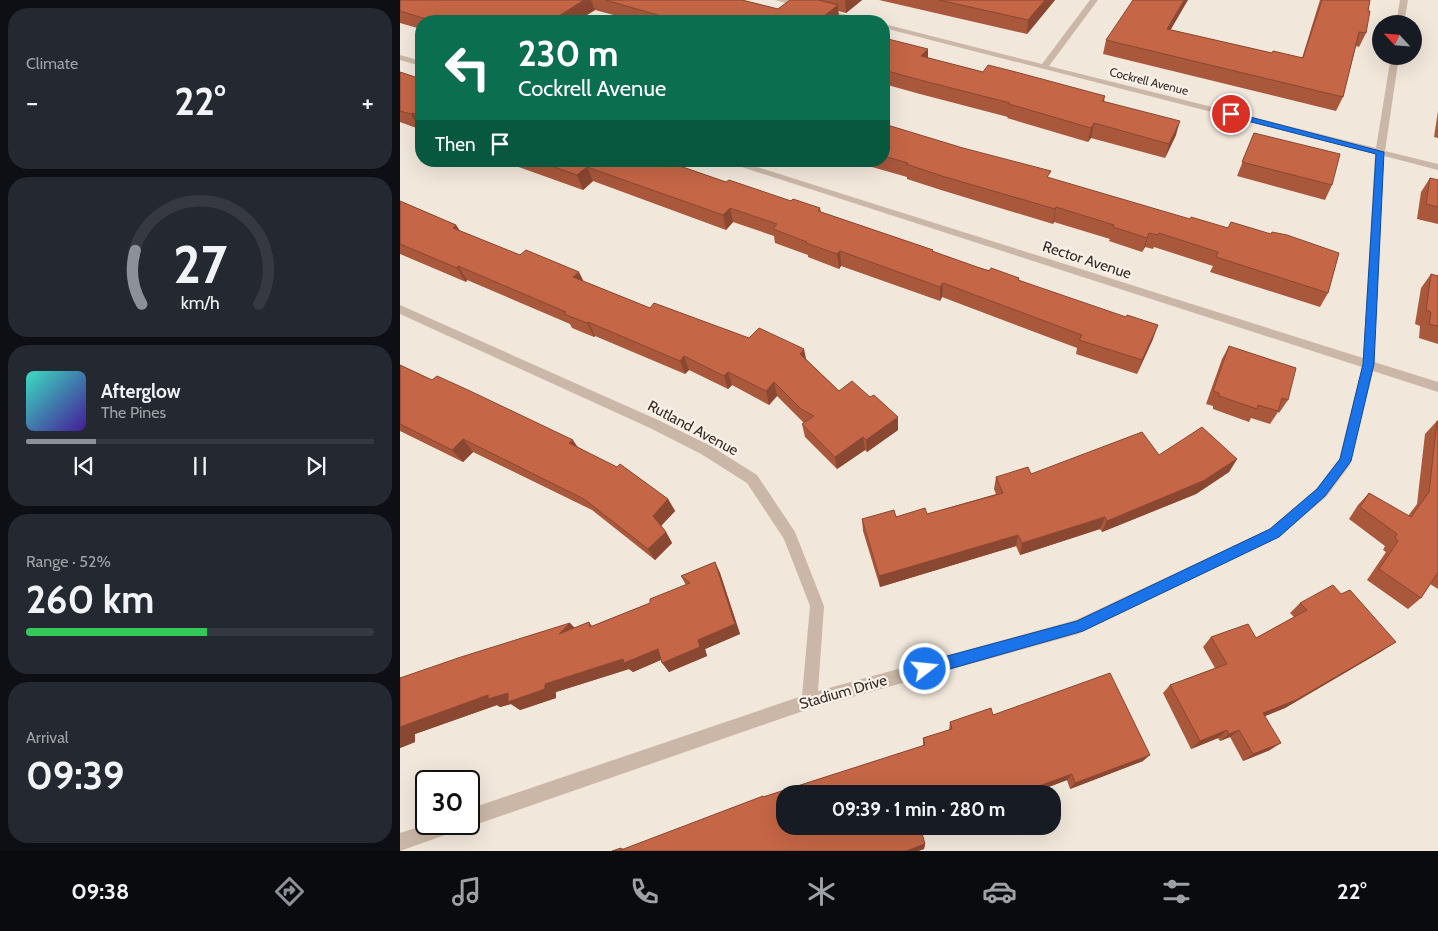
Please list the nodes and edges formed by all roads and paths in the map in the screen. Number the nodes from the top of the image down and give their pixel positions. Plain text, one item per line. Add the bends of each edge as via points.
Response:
1 (779, 0) edge
2 (1094, 0) edge
3 (1404, 0) edge
4 (839, 15) edge
5 (1402, 15) edge
6 (890, 28) edge
7 (400, 57) edge
8 (415, 62) edge
9 (1394, 65) edge
10 (1044, 67) junction
11 (1380, 152) junction
12 (1438, 166) edge
13 (747, 167) edge
14 (400, 309) edge
15 (1368, 364) junction
16 (1438, 387) edge
17 (809, 701) junction
18 (480, 814) edge
19 (421, 835) edge
20 (400, 842) edge

1 - 4 street
2 - 10 street
3 - 5 street
6 - 10 street, Cockrell Avenue
7 - 8 street
9 - 11 street, Stadium Drive
10 - 11 street, Cockrell Avenue
11 - 12 street, Cockrell Avenue
11 - 15 street, Stadium Drive
13 - 15 street, Rector Avenue
14 - 17 street, Rutland Avenue via 654,424 706,450 752,479 790,536 817,606
15 - 16 street, Rector Avenue
15 - 17 street, Stadium Drive via 1345,461 1321,493 1274,533 1078,627
17 - 18 street, Stadium Drive
19 - 20 street

